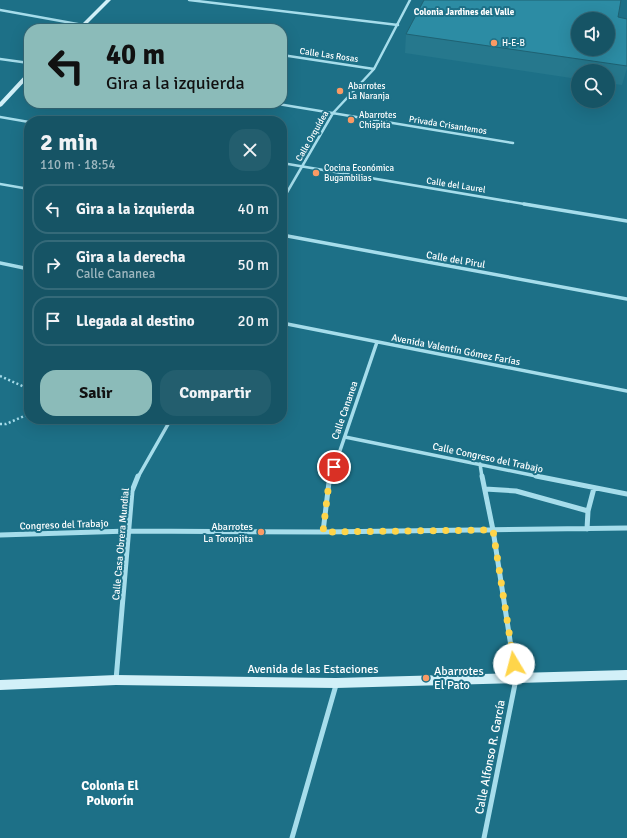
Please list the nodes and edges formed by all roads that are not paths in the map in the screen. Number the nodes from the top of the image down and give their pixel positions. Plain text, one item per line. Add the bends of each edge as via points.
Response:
1 (109, 0) edge
2 (189, 0) edge
3 (410, 0) edge
4 (0, 10) edge
5 (84, 24) joint
6 (398, 25) junction
7 (287, 56) edge
8 (0, 58) edge
9 (24, 62) edge
10 (374, 69) junction
11 (24, 79) edge
12 (0, 105) edge
13 (287, 105) edge
14 (333, 113) junction
15 (0, 117) edge
16 (24, 121) edge
17 (514, 143) dead end
18 (287, 164) edge
19 (302, 167) junction
20 (0, 184) edge
21 (24, 188) edge
22 (287, 192) edge
23 (627, 221) edge
24 (287, 236) edge
25 (0, 263) edge
26 (24, 268) edge
27 (627, 299) edge
28 (287, 324) edge
29 (377, 342) junction
30 (627, 391) edge
31 (168, 424) edge
32 (345, 437) junction
33 (480, 464) junction
34 (594, 488) junction
35 (485, 489) junction
36 (627, 494) edge
37 (588, 511) junction
38 (627, 528) edge
39 (588, 529) junction
40 (493, 530) junction
41 (130, 532) junction
42 (323, 532) junction
43 (0, 535) edge
44 (627, 675) edge
45 (516, 679) junction
46 (116, 680) junction
47 (336, 682) junction
48 (0, 685) edge
49 (292, 838) edge
50 (484, 838) edge

1 - 5 street
2 - 6 street
3 - 6 street, Calle Orquídea
4 - 5 street
6 - 10 street, Calle Orquídea
7 - 10 street, Calle Las Rosas
8 - 9 street
10 - 14 street, Calle Orquídea
11 - 12 street
13 - 14 street, Privada Crisantemos
14 - 17 street, Privada Crisantemos
14 - 19 street, Calle Orquídea
15 - 16 street
18 - 19 street, Calle del Laurel
19 - 22 street, Calle Orquídea
19 - 23 street, Calle del Laurel
20 - 21 street
24 - 27 street, Calle del Pirul
25 - 26 street
28 - 29 street, Avenida Valentín Gómez Farías
29 - 30 street, Avenida Valentín Gómez Farías
29 - 32 street, Calle Cananea
31 - 41 street, Calle Casa Obrera Mundial via 132,491
32 - 33 street, Calle Congreso del Trabajo
32 - 42 street, Calle Cananea via 329,482
33 - 34 street, Calle Congreso del Trabajo
33 - 35 street
34 - 36 street, Calle Congreso del Trabajo
34 - 37 street
35 - 37 street via 516,491
35 - 40 street
37 - 39 street
38 - 39 street, Congreso del Trabajo
39 - 40 street, Congreso del Trabajo
40 - 42 street, Congreso del Trabajo
40 - 45 street
41 - 42 street, Congreso del Trabajo
41 - 43 street, Congreso del Trabajo
41 - 46 street, Calle Casa Obrera Mundial
44 - 45 street, Avenida de las Estaciones
45 - 47 street, Avenida de las Estaciones
45 - 50 street, Calle Alfonso R. García
46 - 47 street, Avenida de las Estaciones
46 - 48 street, Avenida de las Estaciones
47 - 49 street

